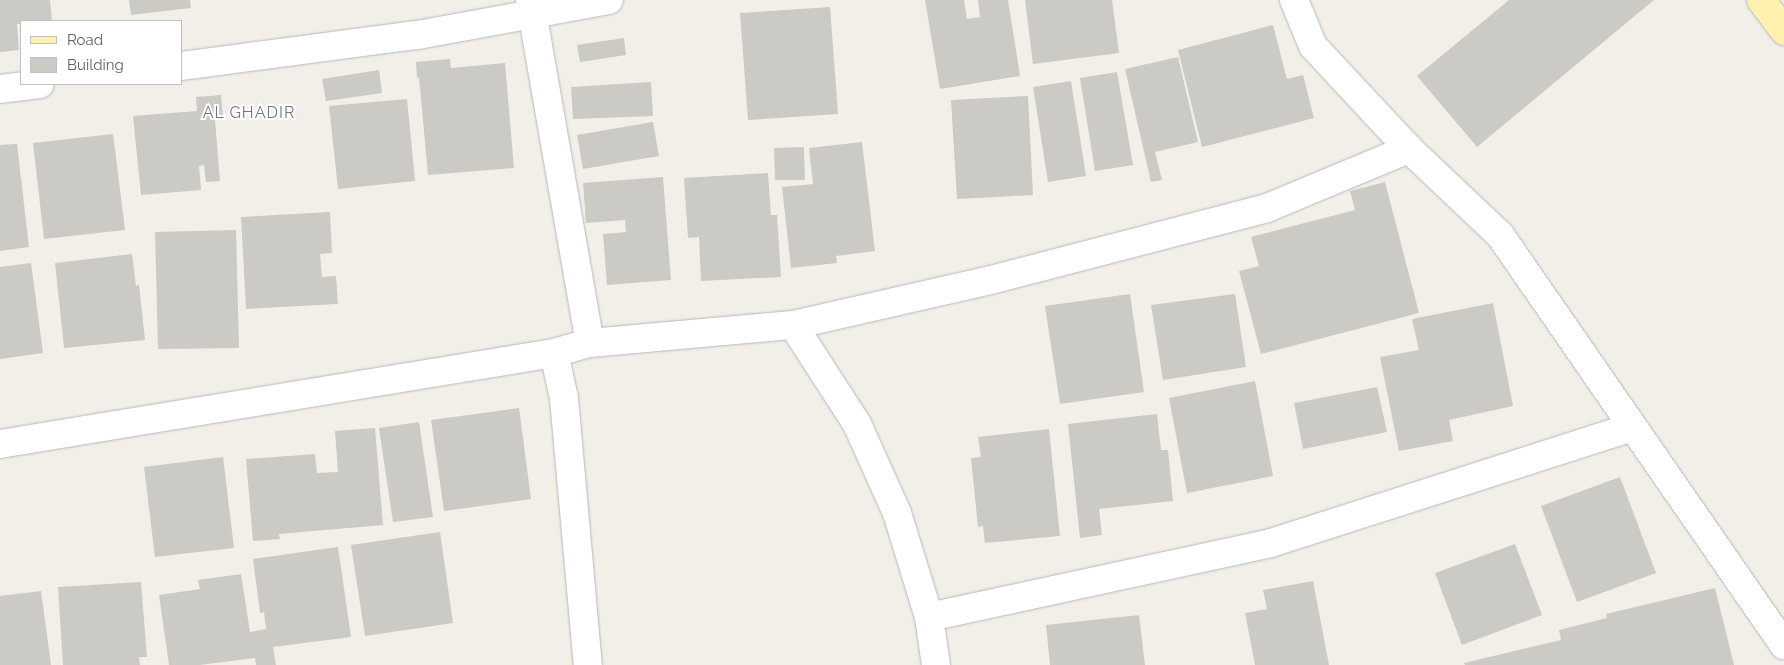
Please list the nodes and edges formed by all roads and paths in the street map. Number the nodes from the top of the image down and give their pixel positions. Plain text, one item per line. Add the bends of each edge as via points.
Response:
1 (609, 0) edge
2 (1294, 0) edge
3 (1761, 0) edge
4 (531, 7) edge
5 (1784, 30) edge
6 (182, 66) edge
7 (32, 85) edge
8 (0, 89) edge
9 (1409, 150) junction
10 (793, 326) junction
11 (590, 343) junction
12 (554, 352) junction
13 (1632, 427) junction
14 (0, 444) edge
15 (929, 617) junction
16 (1784, 645) edge
17 (588, 665) edge
18 (936, 665) edge

1 - 4 street
2 - 9 street via 1313,46
3 - 5 main road
4 - 6 street via 418,36
4 - 11 street
7 - 8 street
9 - 10 street via 1266,208 991,280
9 - 13 street via 1500,235
10 - 11 street
10 - 15 street via 857,424 897,513
11 - 12 street
12 - 14 street
12 - 17 street via 564,398
13 - 15 street via 1271,543
13 - 16 street
15 - 18 street

